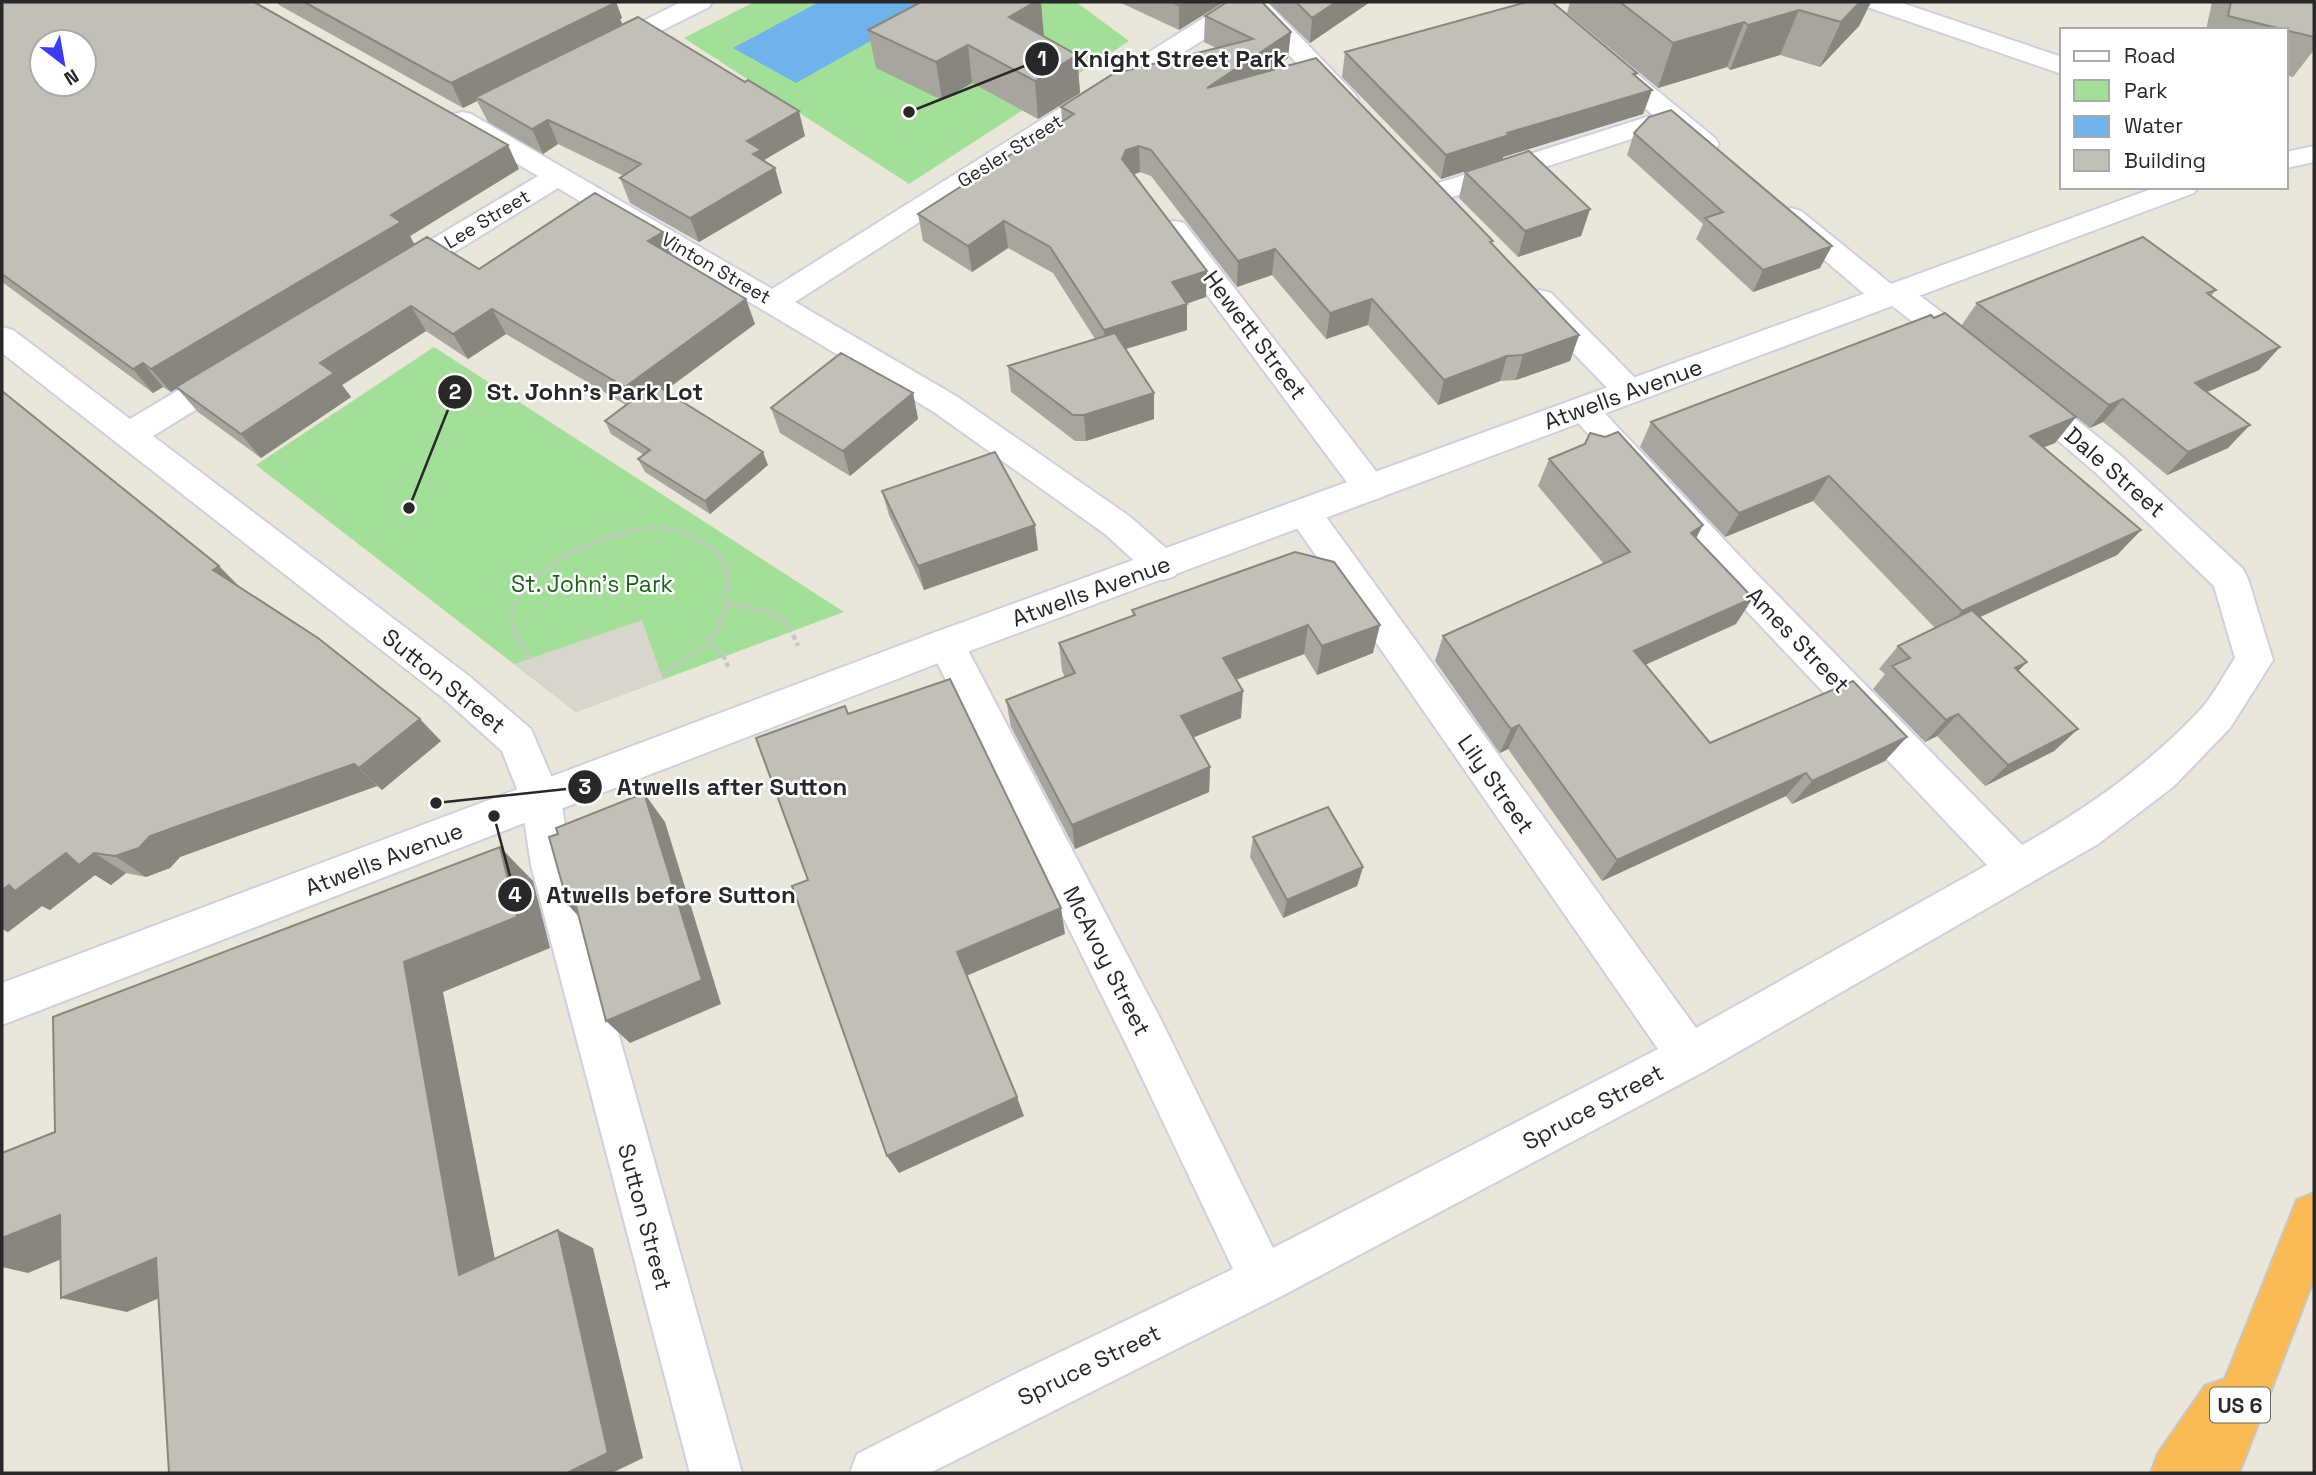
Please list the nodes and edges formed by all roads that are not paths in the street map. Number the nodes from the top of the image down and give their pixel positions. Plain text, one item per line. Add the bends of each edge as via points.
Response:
1 (700, 2) edge
2 (1246, 2) edge
3 (1252, 2) edge
4 (1534, 2) edge
5 (1881, 3) edge
6 (588, 58) edge
7 (2037, 58) junction
8 (2060, 65) edge
9 (2060, 88) edge
10 (488, 108) edge
11 (1673, 117) junction
12 (1364, 118) edge
13 (2314, 154) edge
14 (1724, 160) edge
15 (2288, 160) edge
16 (558, 176) junction
17 (2179, 189) edge
18 (1436, 194) edge
19 (1775, 203) edge
20 (1156, 205) edge
21 (1518, 277) edge
22 (379, 284) edge
23 (1891, 295) junction
24 (774, 302) junction
25 (2, 337) edge
26 (260, 356) edge
27 (1629, 391) junction
28 (1582, 409) junction
29 (129, 435) junction
30 (1370, 488) junction
31 (1304, 512) junction
32 (1163, 566) junction
33 (946, 644) junction
34 (2254, 660) joint
35 (541, 799) junction
36 (2017, 867) junction
37 (2, 1004) edge
38 (1689, 1056) junction
39 (2314, 1217) edge
40 (1264, 1280) junction
41 (2267, 1338) junction
42 (716, 1473) edge
43 (876, 1473) edge
44 (2177, 1473) edge
45 (2213, 1473) edge

1 - 6 street
2 - 24 street, Gesler Street
3 - 12 street
4 - 11 street
5 - 7 street
7 - 8 street
7 - 9 street
10 - 16 street, Vinton Street via 452,114
11 - 14 street
11 - 18 street
13 - 15 street
16 - 22 street, Lee Street
16 - 24 street, Vinton Street
17 - 23 street, Atwells Avenue
19 - 23 street, Dale Street
20 - 30 street, Hewett Street
21 - 27 street
23 - 27 street, Atwells Avenue
23 - 34 street, Dale Street via 1999,374 2108,463 2230,579
24 - 32 street, Vinton Street via 945,404 1117,525
25 - 29 street, Sutton Street
26 - 29 street
27 - 28 street, Atwells Avenue
28 - 30 street, Atwells Avenue
28 - 36 street, Ames Street
29 - 35 street, Sutton Street via 457,687 517,741
30 - 31 street, Atwells Avenue
31 - 32 street, Atwells Avenue
31 - 38 street, Lily Street
32 - 33 street, Atwells Avenue
33 - 35 street, Atwells Avenue
33 - 40 street, McAvoy Street
34 - 36 street, Spruce Street via 2217,717 2159,775 2084,831
35 - 37 street, Atwells Avenue
35 - 42 street, Sutton Street via 551,865
36 - 38 street, Spruce Street
38 - 40 street, Spruce Street
39 - 41 highway, US 6
40 - 43 street, Spruce Street
41 - 44 highway
41 - 45 highway, US 6

